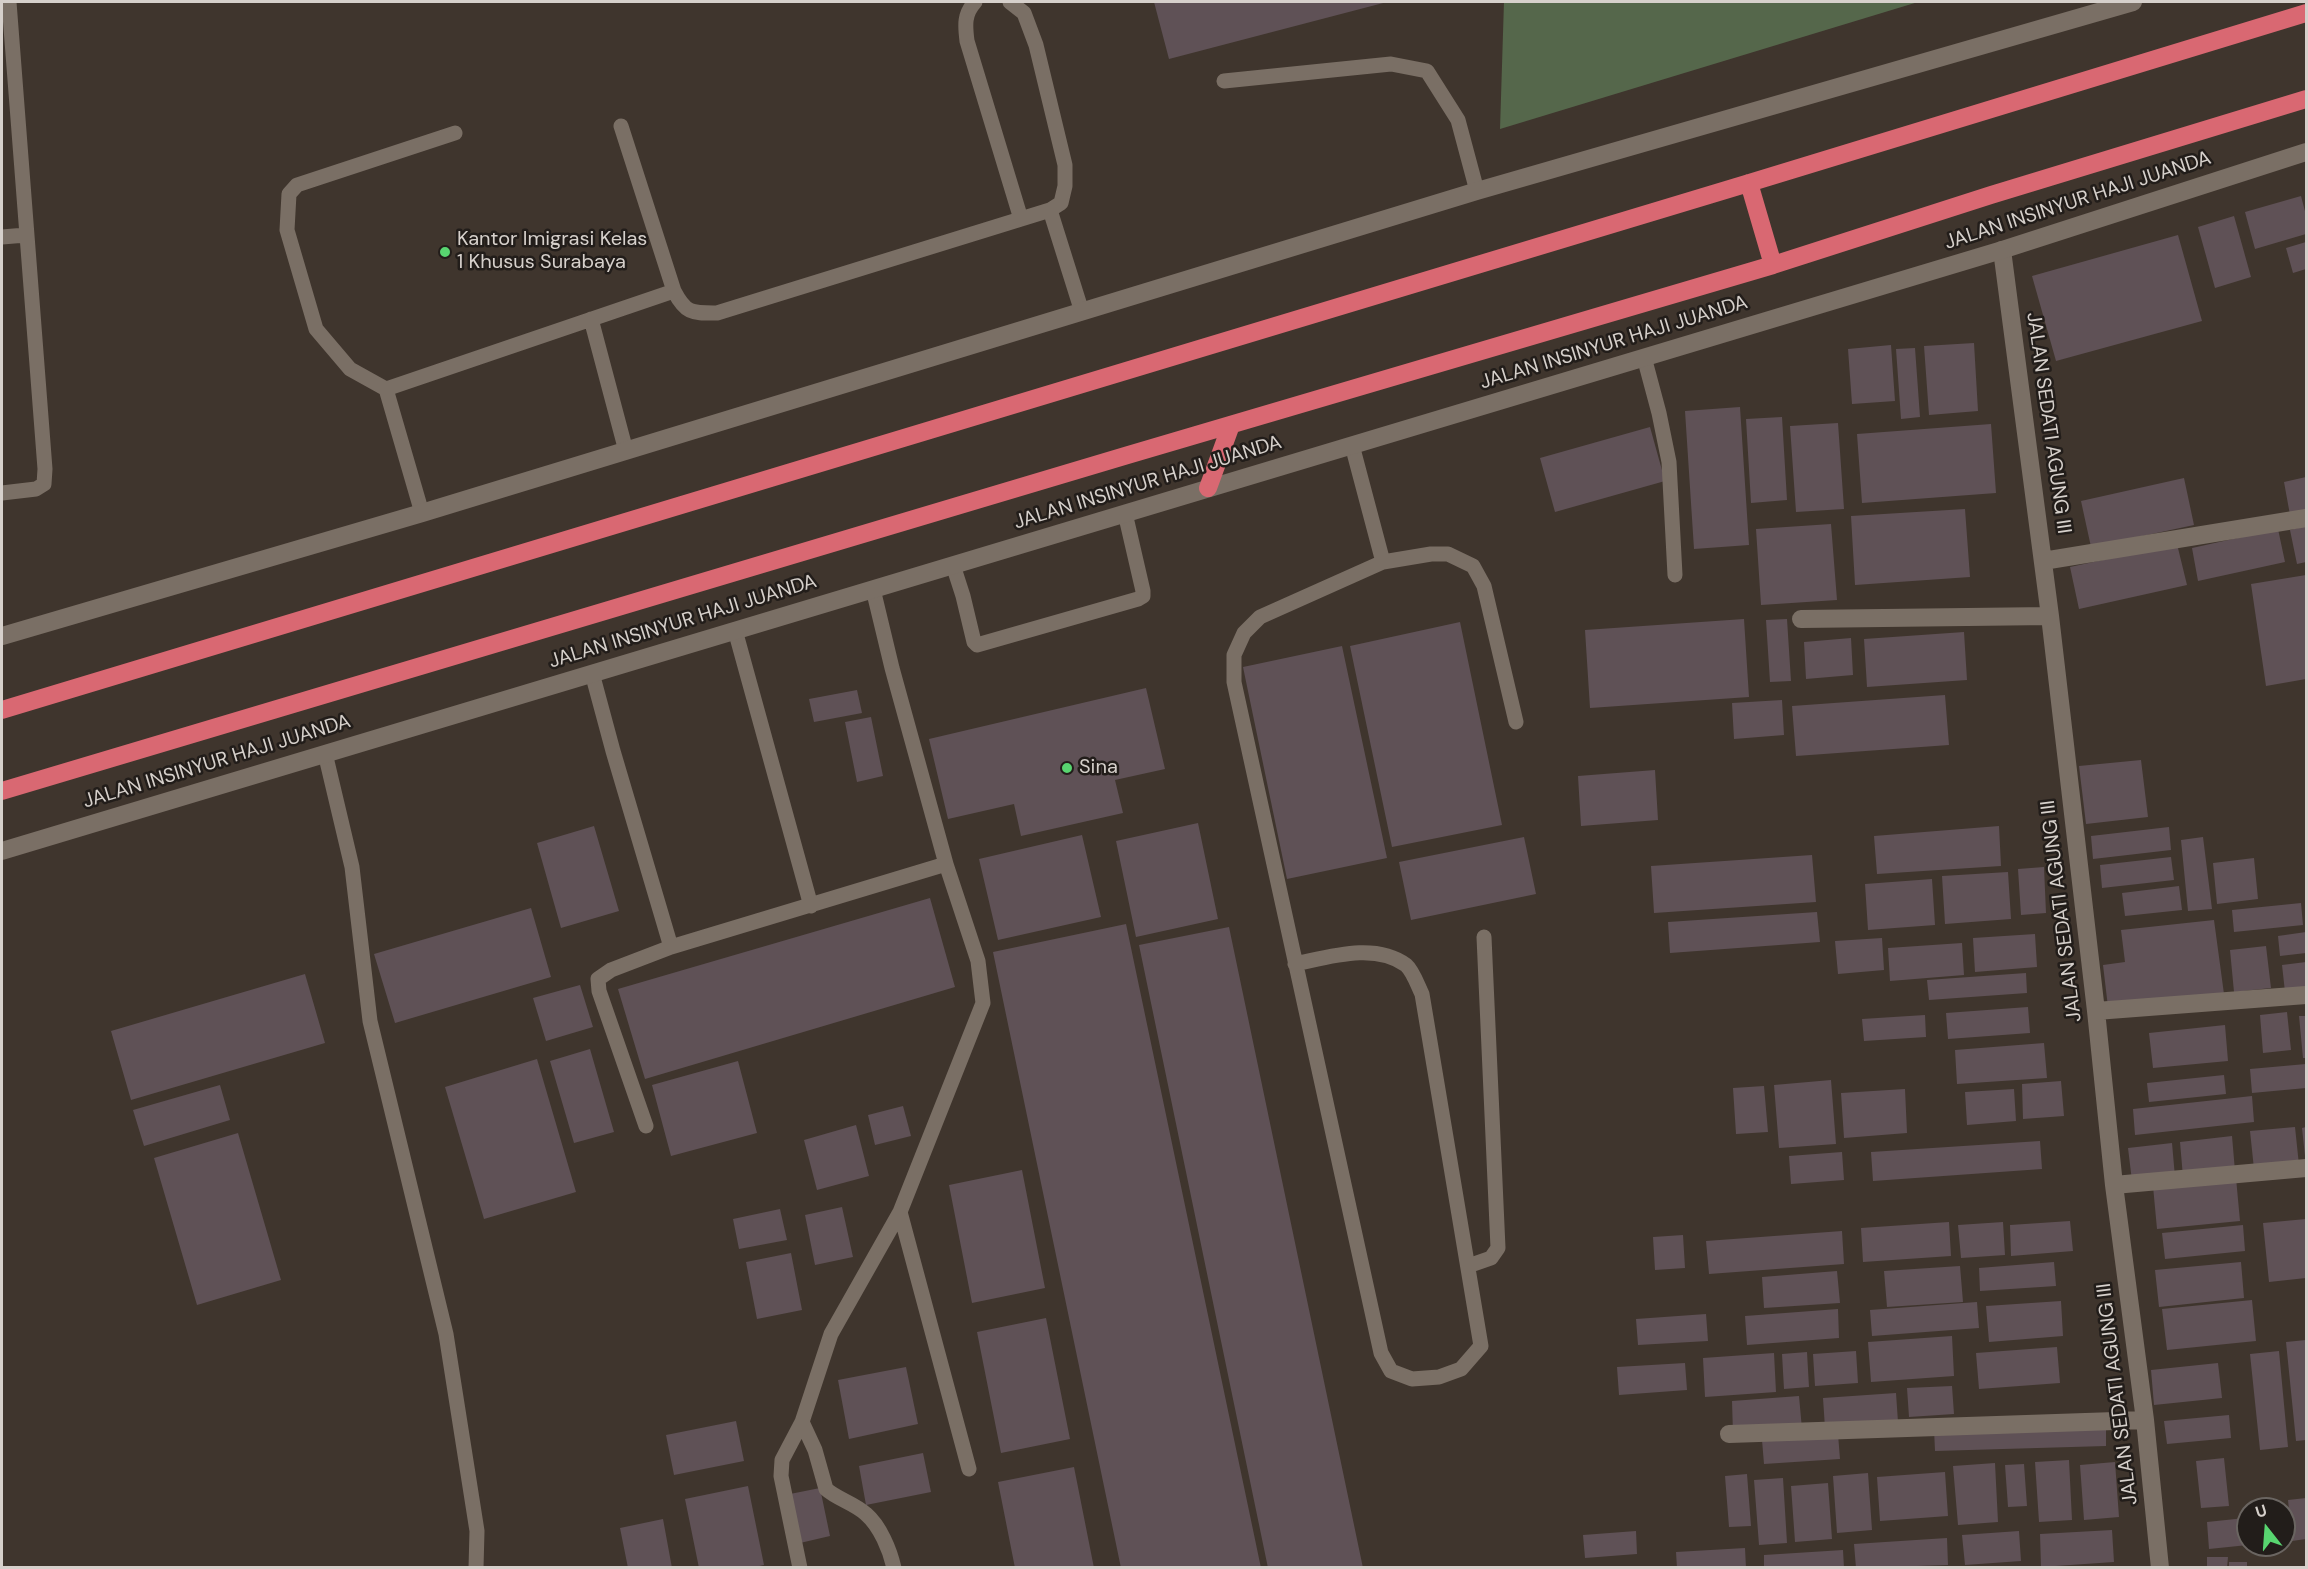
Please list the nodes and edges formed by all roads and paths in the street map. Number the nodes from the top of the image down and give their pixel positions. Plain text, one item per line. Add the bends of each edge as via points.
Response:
1 (9, 2) edge
2 (975, 2) edge
3 (1010, 2) edge
4 (2133, 2) edge
5 (2307, 13) edge
6 (1224, 81) dead end
7 (8, 85) edge
8 (2307, 99) edge
9 (621, 126) dead end
10 (455, 133) dead end
11 (2307, 152) edge
12 (1749, 183) junction
13 (1477, 191) junction
14 (1050, 210) junction
15 (1021, 219) junction
16 (26, 235) junction
17 (2, 237) edge
18 (2002, 250) junction
19 (1773, 265) junction
20 (674, 291) junction
21 (1082, 312) junction
22 (591, 319) junction
23 (1644, 357) junction
24 (386, 389) junction
25 (1231, 425) junction
26 (1352, 445) junction
27 (626, 451) junction
28 (1208, 488) junction
29 (2, 494) edge
30 (422, 513) junction
31 (1125, 513) junction
32 (2307, 518) edge
33 (2043, 561) junction
34 (1383, 562) junction
35 (953, 565) junction
36 (1676, 575) dead end
37 (873, 589) junction
38 (2050, 616) junction
39 (1801, 619) dead end
40 (735, 630) junction
41 (2, 636) edge
42 (592, 673) junction
43 (2, 710) edge
44 (1516, 722) dead end
45 (325, 753) junction
46 (2, 791) edge
47 (2, 850) edge
48 (946, 864) junction
49 (811, 906) junction
50 (1484, 937) dead end
51 (671, 947) junction
52 (1295, 964) junction
53 (2307, 995) edge
54 (2096, 1011) junction
55 (646, 1126) dead end
56 (2307, 1168) edge
57 (2114, 1185) junction
58 (900, 1212) junction
59 (1468, 1266) junction
60 (2145, 1420) junction
61 (802, 1422) junction
62 (1729, 1434) dead end
63 (969, 1469) dead end
64 (476, 1568) edge
65 (800, 1568) edge
66 (894, 1568) edge
67 (2160, 1568) edge

1 - 7 lane
2 - 15 lane via 968,10 967,41
3 - 14 lane via 1024,13 1036,45 1065,165 1061,203
4 - 13 street
5 - 12 highway
6 - 13 lane via 1391,64 1427,71 1458,120
7 - 16 lane
8 - 19 highway, JALAN INSINYUR HAJI JUANDA
9 - 20 lane
10 - 24 lane via 297,185 289,194 287,230 316,329 350,369
11 - 18 street, JALAN INSINYUR HAJI JUANDA
12 - 19 highway
12 - 43 highway
13 - 21 street
14 - 15 lane
14 - 21 lane
15 - 20 lane via 717,313 696,313 683,308
16 - 17 lane
16 - 29 lane via 44,484 36,489
18 - 23 street, JALAN INSINYUR HAJI JUANDA
18 - 33 street, JALAN SEDATI AGUNG III
19 - 25 highway, JALAN INSINYUR HAJI JUANDA
20 - 22 lane
21 - 27 street
22 - 24 lane
22 - 27 lane
23 - 26 street, JALAN INSINYUR HAJI JUANDA
23 - 36 lane via 1669,462
24 - 30 lane
25 - 28 highway
25 - 46 highway, JALAN INSINYUR HAJI JUANDA
26 - 28 street, JALAN INSINYUR HAJI JUANDA
26 - 34 lane
27 - 30 street
28 - 31 street, JALAN INSINYUR HAJI JUANDA
30 - 41 street
31 - 35 street, JALAN INSINYUR HAJI JUANDA
31 - 35 lane via 1143,591 1138,599 977,645
32 - 33 street
33 - 38 street, JALAN SEDATI AGUNG III
34 - 44 lane via 1448,554 1473,566 1484,586
34 - 52 lane via 1260,617 1244,633 1234,655 1234,682
35 - 37 street, JALAN INSINYUR HAJI JUANDA
37 - 40 street, JALAN INSINYUR HAJI JUANDA
37 - 48 lane
38 - 39 street
38 - 54 street, JALAN SEDATI AGUNG III
40 - 42 street, JALAN INSINYUR HAJI JUANDA
40 - 49 lane
42 - 45 street, JALAN INSINYUR HAJI JUANDA
42 - 51 lane
45 - 47 street, JALAN INSINYUR HAJI JUANDA
45 - 64 lane via 352,867 370,1021 446,1334 477,1531
48 - 49 lane
48 - 58 lane via 978,961 983,1003
49 - 51 lane
50 - 59 lane via 1498,1248 1491,1258
51 - 55 lane via 611,970 598,979
52 - 59 lane via 1350,953 1382,955 1407,966 1422,994
52 - 59 lane via 1381,1353 1391,1371 1412,1379 1439,1377 1461,1370 1481,1346
53 - 54 street
54 - 57 street, JALAN SEDATI AGUNG III
56 - 57 street
57 - 60 street, JALAN SEDATI AGUNG III
58 - 61 lane via 831,1334
58 - 63 lane
60 - 62 street
60 - 67 street, JALAN SEDATI AGUNG III
61 - 65 lane via 782,1460 781,1476
61 - 66 lane via 826,1489 866,1514 891,1555

